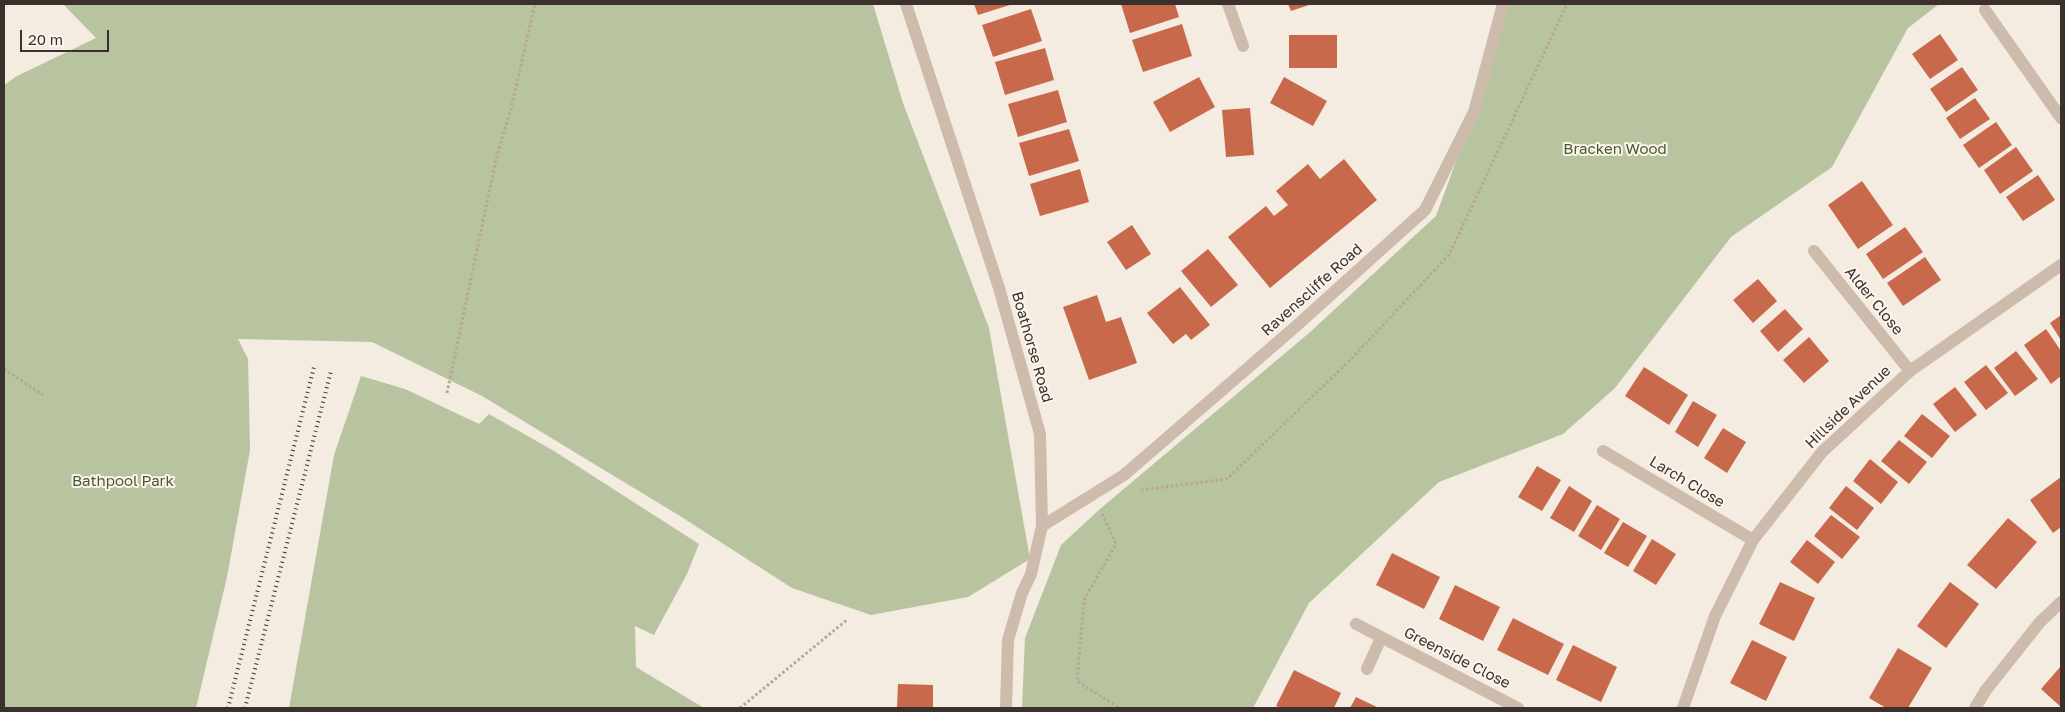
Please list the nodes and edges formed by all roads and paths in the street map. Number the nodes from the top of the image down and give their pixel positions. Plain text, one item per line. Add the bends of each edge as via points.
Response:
1 (535, 4) edge
2 (906, 4) edge
3 (1228, 4) edge
4 (1503, 4) edge
5 (1567, 4) edge
6 (1985, 10) dead end
7 (1243, 46) dead end
8 (2061, 118) edge
9 (1814, 251) dead end
10 (2061, 265) edge
11 (4, 369) edge
12 (1910, 371) junction
13 (446, 393) dead end
14 (43, 396) dead end
15 (1603, 451) dead end
16 (1140, 490) dead end
17 (1091, 496) junction
18 (1042, 526) junction
19 (1754, 540) junction
20 (2061, 602) edge
21 (848, 619) dead end
22 (1356, 624) dead end
23 (1381, 638) junction
24 (1367, 669) dead end
25 (740, 708) edge
26 (1006, 708) edge
27 (1120, 708) edge
28 (1518, 708) edge
29 (1683, 708) edge
30 (1975, 708) edge

1 - 13 path via 496,159
2 - 18 street, Boathorse Road via 999,288 1040,434
3 - 7 street
4 - 17 street, Ravenscliffe Road via 1474,112 1426,210 1124,475
5 - 16 path via 1449,255 1350,360 1227,479
6 - 8 street
9 - 12 street, Alder Close
10 - 12 street, Hillside Avenue
11 - 14 path
12 - 19 street, Hillside Avenue via 1822,452
15 - 19 street, Larch Close
17 - 18 street, Ravenscliffe Road
17 - 27 path via 1116,544 1084,600 1077,681
18 - 26 street, Boathorse Road via 1031,574 1008,640
19 - 29 street, Hillside Avenue via 1715,616
20 - 30 street via 2040,622
21 - 25 path
22 - 23 street, Greenside Close
23 - 24 street, Greenside Close
23 - 28 street, Greenside Close

